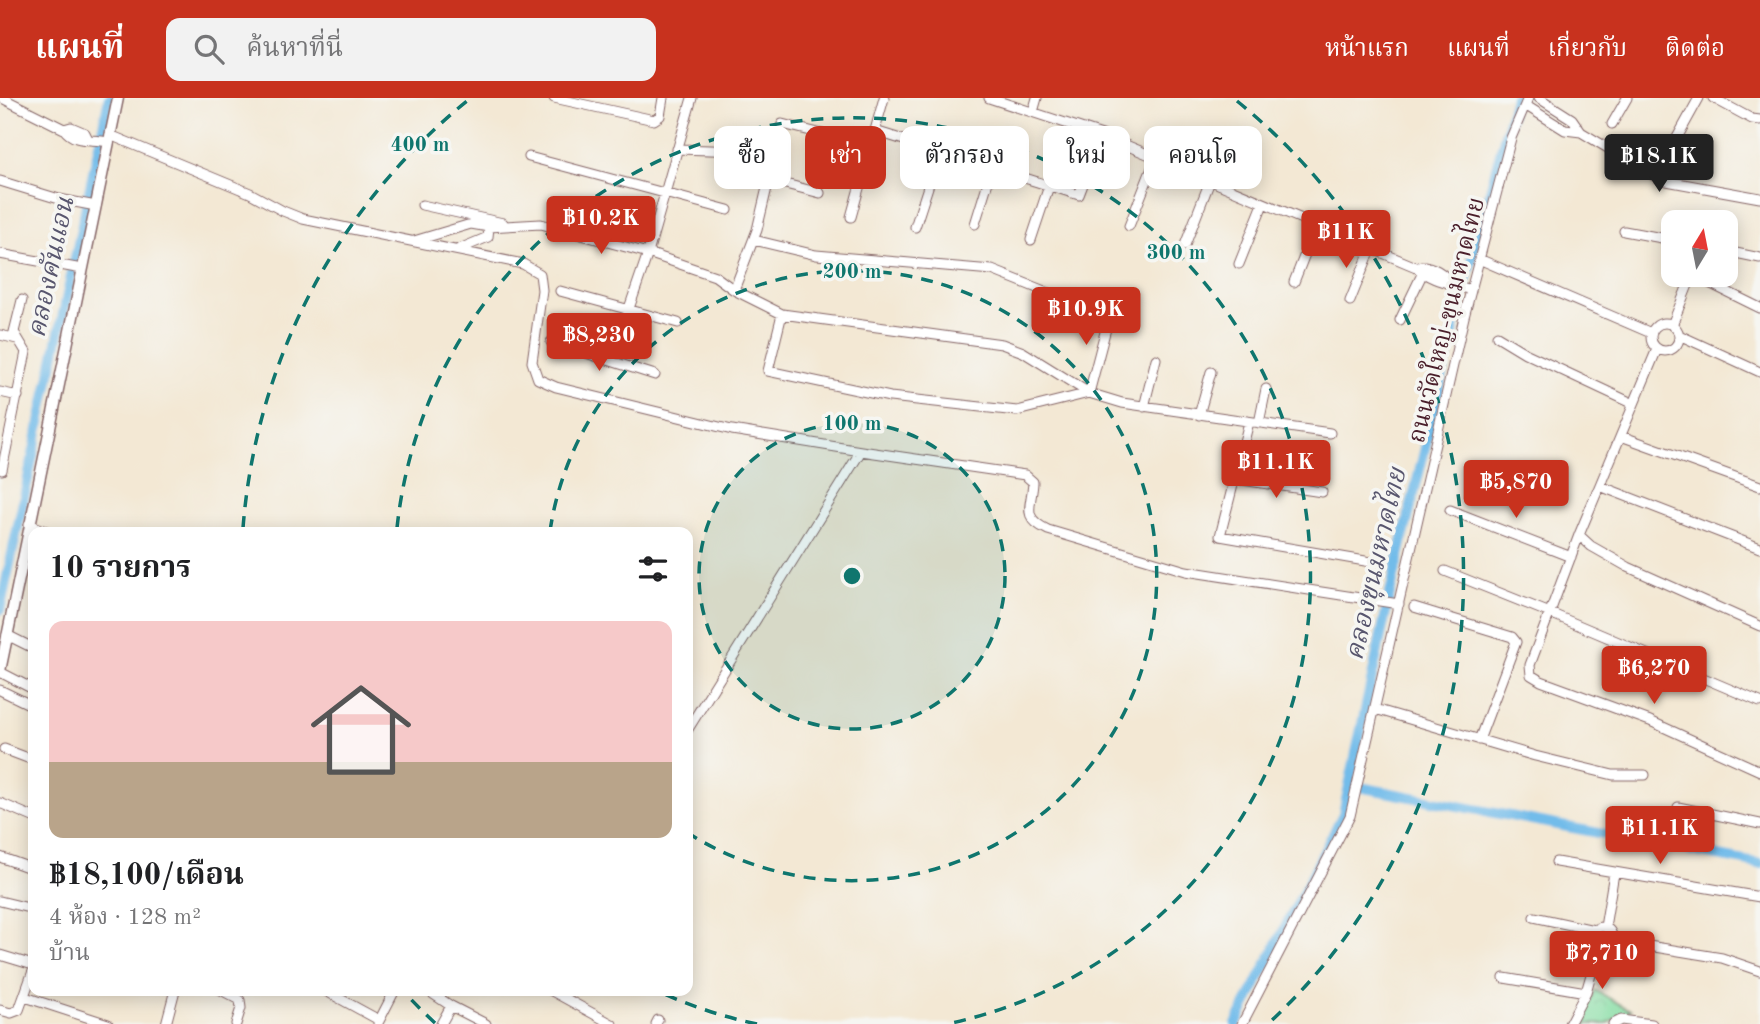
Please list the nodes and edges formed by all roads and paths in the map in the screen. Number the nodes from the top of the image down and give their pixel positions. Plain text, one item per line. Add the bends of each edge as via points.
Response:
1 (2, 98) edge
2 (118, 98) edge
3 (554, 98) edge
4 (663, 98) edge
5 (692, 98) edge
6 (884, 98) edge
7 (989, 98) edge
8 (1037, 98) edge
9 (1539, 98) edge
10 (1627, 98) edge
11 (1699, 98) edge
12 (1713, 98) edge
13 (1526, 102) edge
14 (23, 103) edge
15 (1033, 112) junction
16 (1760, 120) edge
17 (1612, 124) dead end
18 (876, 126) edge
19 (1075, 126) edge
20 (1581, 132) junction
21 (106, 139) junction
22 (1673, 145) dead end
23 (677, 149) junction
24 (714, 150) edge
25 (529, 157) dead end
26 (0, 181) edge
27 (791, 185) edge
28 (1144, 188) edge
29 (768, 189) edge
30 (859, 189) edge
31 (927, 189) edge
32 (986, 189) edge
33 (1048, 189) edge
34 (1059, 189) edge
35 (1081, 189) edge
36 (1207, 189) edge
37 (1228, 189) edge
38 (664, 193) junction
39 (820, 193) dead end
40 (1760, 198) edge
41 (1263, 204) junction
42 (93, 205) junction
43 (422, 205) dead end
44 (728, 210) dead end
45 (852, 217) dead end
46 (975, 224) dead end
47 (513, 225) junction
48 (1129, 226) dead end
49 (1316, 226) junction
50 (489, 227) junction
51 (915, 227) dead end
52 (1624, 231) dead end
53 (1661, 238) edge
54 (754, 240) junction
55 (1031, 240) dead end
56 (412, 241) junction
57 (1185, 245) dead end
58 (1371, 249) junction
59 (457, 250) junction
60 (648, 253) junction
61 (1738, 253) edge
62 (0, 254) edge
63 (1760, 258) edge
64 (1479, 259) junction
65 (1239, 264) dead end
66 (79, 268) junction
67 (1422, 269) junction
68 (1294, 282) dead end
69 (1688, 287) edge
70 (1717, 287) edge
71 (1470, 289) junction
72 (560, 290) dead end
73 (734, 290) junction
74 (22, 300) dead end
75 (1350, 301) dead end
76 (1760, 309) edge
77 (630, 310) junction
78 (782, 314) junction
79 (1400, 320) dead end
80 (678, 323) dead end
81 (1672, 325) junction
82 (1651, 333) junction
83 (0, 335) edge
84 (1679, 335) junction
85 (1497, 337) dead end
86 (17, 339) junction
87 (551, 342) dead end
88 (1657, 349) junction
89 (1156, 359) dead end
90 (611, 361) junction
91 (1211, 372) dead end
92 (1760, 372) edge
93 (655, 375) dead end
94 (1266, 389) dead end
95 (0, 392) edge
96 (1089, 393) junction
97 (18, 396) junction
98 (1634, 404) junction
99 (1144, 407) junction
100 (1199, 415) junction
101 (1254, 423) junction
102 (1331, 433) dead end
103 (1621, 436) junction
104 (3, 447) edge
105 (861, 452) junction
106 (2, 470) dead end
107 (1235, 479) junction
108 (1600, 486) junction
109 (1760, 486) edge
110 (1322, 492) dead end
111 (1450, 510) dead end
112 (29, 524) junction
113 (28, 527) edge
114 (36, 527) edge
115 (28, 529) edge
116 (1579, 535) junction
117 (1760, 548) edge
118 (1571, 557) junction
119 (1371, 562) dead end
120 (1445, 571) dead end
121 (1397, 604) junction
122 (1414, 607) dead end
123 (1550, 612) junction
124 (1760, 626) edge
125 (7, 635) junction
126 (28, 646) edge
127 (0, 671) edge
128 (28, 686) edge
129 (0, 690) edge
130 (1760, 702) edge
131 (28, 704) edge
132 (1375, 709) junction
133 (693, 722) edge
134 (1479, 740) junction
135 (4, 749) dead end
136 (28, 758) edge
137 (1760, 771) edge
138 (1646, 775) dead end
139 (0, 803) edge
140 (1678, 807) dead end
141 (28, 815) edge
142 (1760, 824) edge
143 (0, 857) edge
144 (1556, 862) dead end
145 (28, 867) edge
146 (1614, 873) junction
147 (1760, 897) edge
148 (0, 901) edge
149 (28, 908) edge
150 (1534, 917) dead end
151 (1605, 927) junction
152 (1594, 930) junction
153 (1612, 940) junction
154 (1599, 947) junction
155 (0, 955) edge
156 (28, 963) edge
157 (1760, 971) edge
158 (1504, 978) dead end
159 (28, 987) edge
160 (1586, 992) junction
161 (173, 996) edge
162 (232, 996) edge
163 (334, 996) edge
164 (392, 996) edge
165 (436, 996) edge
166 (561, 996) edge
167 (25, 997) junction
168 (451, 1006) junction
169 (0, 1010) edge
170 (379, 1022) edge
171 (108, 1024) edge
172 (166, 1024) edge
173 (236, 1024) edge
174 (441, 1024) edge
175 (486, 1024) edge
176 (612, 1024) edge
177 (1242, 1024) edge
178 (1569, 1024) edge
179 (1613, 1024) edge
180 (1652, 1024) edge

1 - 14 street
2 - 21 street
3 - 4 street via 654,120 660,116
5 - 23 street
6 - 18 street
7 - 15 street
8 - 15 street
9 - 20 street via 1573,119
10 - 17 street
11 - 22 street
12 - 16 street
13 - 20 street via 1565,130
13 - 64 street, ถนนวัดใหญ่-ขุนมหาดไทย via 1511,138
14 - 21 street via 80,140
15 - 19 street
20 - 40 street via 1661,180
21 - 42 street
21 - 56 street via 250,193 282,212
23 - 24 street
23 - 38 street
25 - 38 street
26 - 42 street
27 - 39 street
28 - 48 street
29 - 54 street
30 - 45 street
31 - 51 street
32 - 46 street
33 - 55 street
34 - 35 street via 1079,195
36 - 57 street
37 - 41 street
38 - 44 street
38 - 60 street
41 - 49 street
41 - 65 street
42 - 66 street
43 - 47 street
47 - 50 street
47 - 60 street via 541,224
49 - 58 street
49 - 68 street
50 - 56 street via 471,224
50 - 59 street via 488,237
52 - 53 street
54 - 73 street
54 - 96 street via 816,256 992,270 1109,317
56 - 59 street
58 - 67 street
58 - 75 street
59 - 105 street via 523,264 540,274 532,362 538,379 732,430
60 - 73 street via 715,276
60 - 77 street
61 - 63 street
62 - 66 street
64 - 71 street, ถนนวัดใหญ่-ขุนมหาดไทย
64 - 82 street
66 - 112 street
67 - 71 street via 1446,275
67 - 79 street
69 - 81 street
70 - 76 street
71 - 121 street, ถนนวัดใหญ่-ขุนมหาดไทย
72 - 77 street
73 - 78 street
74 - 86 street via 14,325
77 - 80 street
77 - 90 street
78 - 96 street via 1002,344
78 - 96 street via 768,371 890,397 1017,411
81 - 82 street via 1659,324
81 - 84 street
82 - 88 street
83 - 86 street
84 - 88 street via 1673,348
84 - 92 street
85 - 98 street
86 - 97 street via 26,352
87 - 90 street
88 - 98 street
89 - 99 street
90 - 93 street
91 - 100 street
94 - 101 street
95 - 97 street
96 - 99 street
97 - 104 street
98 - 103 street
99 - 100 street
100 - 101 street
101 - 102 street
101 - 107 street
103 - 108 street
103 - 109 street
104 - 106 street
105 - 121 street via 1024,475 1033,482 1028,507 1037,525 1186,571
105 - 133 street
107 - 110 street
107 - 119 street via 1220,536
108 - 116 street
108 - 117 street
111 - 118 street
112 - 113 street
112 - 114 street
115 - 125 street
116 - 118 street
116 - 124 street via 1628,567
118 - 123 street
120 - 123 street
121 - 132 street, ถนนวัดใหญ่-ขุนมหาดไทย
122 - 134 street via 1516,642
123 - 130 street
123 - 137 street via 1530,665 1531,674
125 - 126 street
125 - 127 street
127 - 128 street
129 - 131 street
132 - 134 street
132 - 177 street, ถนนวัดใหญ่-ขุนมหาดไทย via 1350,816
134 - 138 street via 1612,775
135 - 136 street
139 - 141 street
140 - 142 street
143 - 145 street
144 - 146 street
146 - 147 street
146 - 151 street
148 - 149 street
150 - 152 street
151 - 152 street
151 - 153 street
152 - 154 street via 1592,940
153 - 154 street
153 - 157 street via 1721,958
154 - 160 street
155 - 156 street
158 - 160 street
159 - 167 street
160 - 178 street
161 - 172 street
162 - 173 street via 240,1000
163 - 170 street
164 - 170 street
165 - 168 street
166 - 176 street
167 - 169 street via 16,1012
167 - 171 street
168 - 174 street
168 - 175 street
179 - 180 street via 1621,1020

